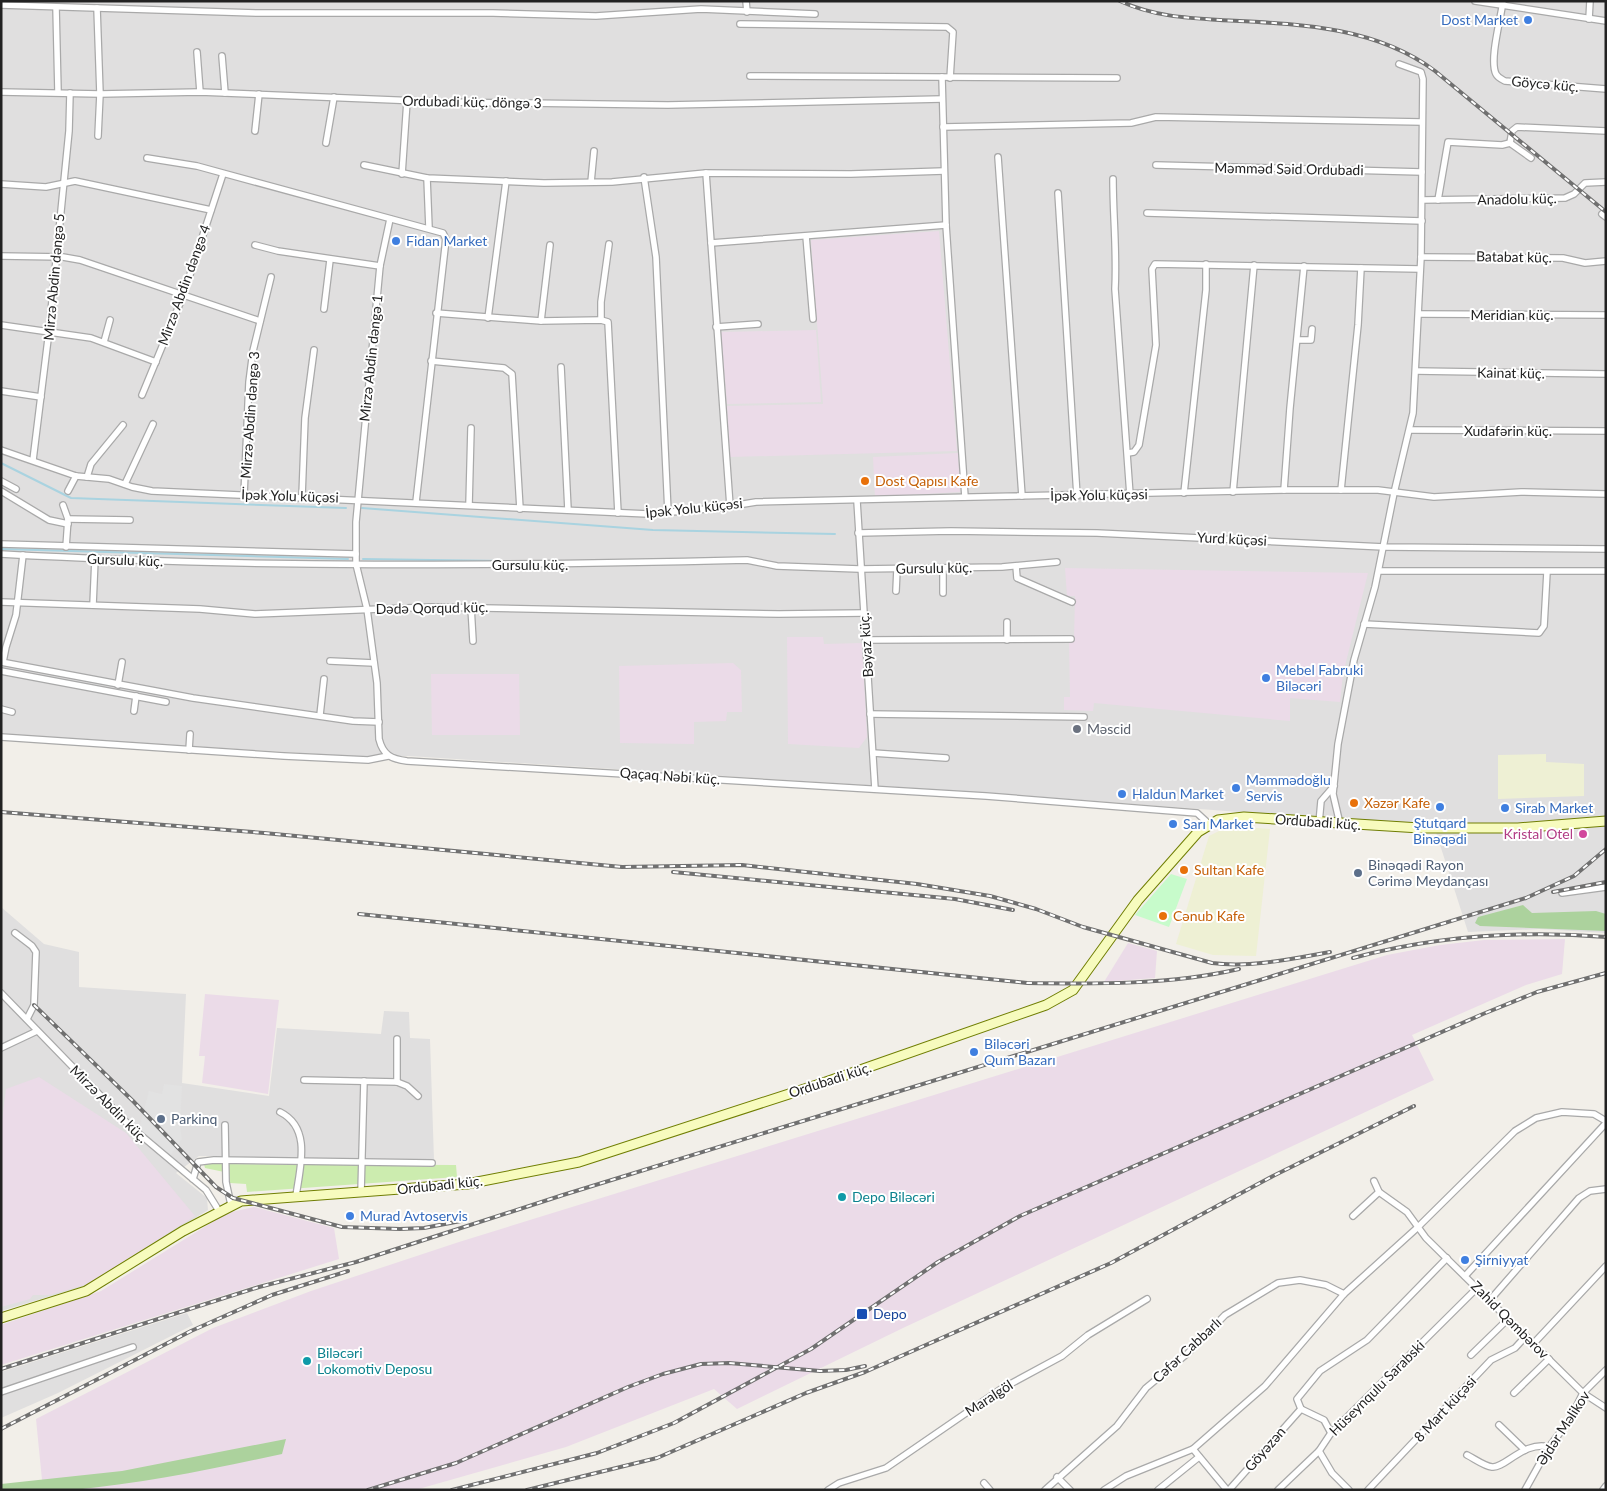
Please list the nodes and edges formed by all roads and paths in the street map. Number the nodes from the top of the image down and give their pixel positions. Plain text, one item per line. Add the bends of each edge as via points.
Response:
1 (746, 1) edge
2 (1475, 1) edge
3 (1590, 1) edge
4 (47, 4) edge
5 (1503, 4) edge
6 (1, 5) edge
7 (56, 7) junction
8 (96, 8) junction
9 (747, 12) junction
10 (815, 14) dead end
11 (1589, 19) junction
12 (1606, 22) edge
13 (740, 24) dead end
14 (197, 52) dead end
15 (222, 56) dead end
16 (1399, 64) dead end
17 (750, 76) dead end
18 (942, 77) junction
19 (950, 78) junction
20 (1117, 78) dead end
21 (1606, 89) edge
22 (1, 92) edge
23 (58, 92) junction
24 (200, 92) junction
25 (70, 93) junction
26 (225, 93) junction
27 (100, 94) junction
28 (259, 94) junction
29 (334, 97) junction
30 (942, 99) junction
31 (407, 101) junction
32 (1422, 122) junction
33 (943, 127) junction
34 (1606, 131) edge
35 (255, 132) dead end
36 (98, 136) dead end
37 (326, 142) dead end
38 (1510, 142) junction
39 (594, 151) dead end
40 (998, 157) dead end
41 (147, 158) dead end
42 (1531, 158) dead end
43 (364, 166) dead end
44 (1156, 166) dead end
45 (944, 171) junction
46 (1422, 172) junction
47 (706, 173) junction
48 (223, 174) junction
49 (402, 174) junction
50 (644, 177) junction
51 (427, 178) junction
52 (1113, 179) dead end
53 (506, 181) junction
54 (591, 182) junction
55 (1606, 182) edge
56 (62, 183) junction
57 (1, 184) edge
58 (1058, 193) dead end
59 (1422, 200) junction
60 (1438, 200) junction
61 (211, 210) junction
62 (1147, 213) dead end
63 (390, 219) junction
64 (1422, 222) junction
65 (946, 225) junction
66 (429, 228) junction
67 (806, 236) junction
68 (711, 243) junction
69 (609, 244) dead end
70 (255, 245) dead end
71 (550, 245) dead end
72 (1, 256) edge
73 (55, 257) junction
74 (1421, 257) junction
75 (330, 260) junction
76 (1606, 260) edge
77 (1206, 264) junction
78 (1254, 265) junction
79 (380, 266) junction
80 (1304, 266) junction
81 (1361, 268) junction
82 (1420, 269) junction
83 (271, 277) dead end
84 (183, 296) junction
85 (324, 309) dead end
86 (436, 313) junction
87 (1419, 314) junction
88 (1606, 315) edge
89 (488, 318) junction
90 (812, 319) dead end
91 (110, 320) dead end
92 (260, 320) junction
93 (601, 320) junction
94 (540, 322) junction
95 (758, 324) dead end
96 (1, 325) edge
97 (716, 327) junction
98 (1312, 329) dead end
99 (49, 331) junction
100 (1298, 340) junction
101 (104, 342) junction
102 (314, 350) dead end
103 (431, 361) junction
104 (156, 362) junction
105 (561, 367) dead end
106 (1416, 371) junction
107 (1606, 374) edge
108 (1, 391) edge
109 (142, 395) dead end
110 (41, 397) junction
111 (153, 424) dead end
112 (123, 425) dead end
113 (471, 428) dead end
114 (1410, 430) junction
115 (1606, 431) edge
116 (1, 450) edge
117 (1128, 453) junction
118 (33, 460) junction
119 (76, 476) junction
120 (87, 477) junction
121 (1, 481) edge
122 (125, 484) junction
123 (16, 489) dead end
124 (1284, 490) junction
125 (1341, 490) junction
126 (1, 491) edge
127 (68, 491) dead end
128 (1233, 492) junction
129 (1184, 493) junction
130 (1394, 493) junction
131 (1606, 494) edge
132 (244, 495) junction
133 (1130, 495) junction
134 (302, 496) junction
135 (1022, 496) junction
136 (1078, 496) junction
137 (965, 497) junction
138 (357, 499) junction
139 (857, 501) junction
140 (416, 502) junction
141 (64, 505) dead end
142 (469, 506) junction
143 (730, 506) junction
144 (520, 509) junction
145 (568, 510) junction
146 (668, 512) junction
147 (618, 513) junction
148 (130, 520) dead end
149 (68, 521) junction
150 (858, 533) junction
151 (1, 544) edge
152 (66, 547) junction
153 (1384, 547) junction
154 (1606, 548) edge
155 (1, 554) edge
156 (356, 554) junction
157 (23, 555) junction
158 (95, 559) junction
159 (1057, 562) dead end
160 (356, 564) junction
161 (1016, 566) junction
162 (943, 568) junction
163 (860, 569) junction
164 (897, 569) junction
165 (1379, 571) junction
166 (1606, 571) edge
167 (1547, 572) junction
168 (896, 591) dead end
169 (943, 593) dead end
170 (1, 602) edge
171 (1072, 602) dead end
172 (18, 604) junction
173 (93, 605) junction
174 (471, 607) junction
175 (367, 609) junction
176 (864, 613) junction
177 (1007, 622) dead end
178 (1364, 624) junction
179 (1071, 639) dead end
180 (866, 640) junction
181 (1007, 640) junction
182 (474, 641) dead end
183 (330, 661) dead end
184 (2, 662) edge
185 (122, 662) dead end
186 (374, 663) junction
187 (1, 671) edge
188 (324, 679) dead end
189 (118, 684) junction
190 (136, 696) junction
191 (166, 702) dead end
192 (1, 710) edge
193 (134, 710) dead end
194 (12, 712) dead end
195 (870, 714) junction
196 (320, 715) junction
197 (1084, 717) dead end
198 (379, 722) junction
199 (190, 734) dead end
200 (1, 737) edge
201 (189, 750) junction
202 (873, 754) junction
203 (388, 756) junction
204 (946, 758) dead end
205 (1334, 786) junction
206 (875, 790) junction
207 (1606, 821) edge
208 (1319, 823) junction
209 (1209, 824) junction
210 (1340, 824) junction
211 (1606, 886) edge
212 (1562, 893) dead end
213 (15, 933) dead end
214 (1, 993) edge
215 (27, 1019) junction
216 (37, 1031) junction
217 (396, 1039) dead end
218 (1, 1048) edge
219 (304, 1080) dead end
220 (364, 1081) junction
221 (397, 1082) junction
222 (418, 1096) dead end
223 (280, 1112) dead end
224 (1606, 1122) edge
225 (225, 1125) dead end
226 (225, 1160) junction
227 (300, 1162) junction
228 (362, 1163) junction
229 (432, 1163) dead end
230 (193, 1179) junction
231 (1374, 1181) dead end
232 (1606, 1189) edge
233 (361, 1192) junction
234 (1379, 1192) junction
235 (296, 1196) junction
236 (231, 1205) junction
237 (219, 1211) junction
238 (1353, 1216) dead end
239 (1417, 1228) junction
240 (1447, 1258) junction
241 (1606, 1266) edge
242 (1465, 1276) junction
243 (1477, 1288) junction
244 (1344, 1294) junction
245 (1146, 1298) dead end
246 (1490, 1300) junction
247 (1, 1318) edge
248 (1508, 1319) junction
249 (1526, 1336) junction
250 (1534, 1343) junction
251 (133, 1347) dead end
252 (1471, 1355) dead end
253 (1549, 1359) junction
254 (1606, 1370) edge
255 (1, 1392) edge
256 (1514, 1393) dead end
257 (1583, 1393) junction
258 (1606, 1408) edge
259 (1301, 1409) junction
260 (1499, 1425) dead end
261 (1330, 1433) junction
262 (1549, 1447) junction
263 (1193, 1449) junction
264 (1525, 1450) junction
265 (1319, 1451) junction
266 (1467, 1455) dead end
267 (1199, 1457) junction
268 (1057, 1476) junction
269 (844, 1483) junction
270 (984, 1483) dead end
271 (1606, 1486) edge
272 (828, 1490) edge
273 (849, 1490) edge
274 (990, 1490) edge
275 (1045, 1490) edge
276 (1070, 1490) edge
277 (1104, 1490) edge
278 (1158, 1490) edge
279 (1228, 1490) edge
280 (1278, 1490) edge
281 (1349, 1490) edge
282 (1368, 1490) edge
283 (1525, 1490) edge
284 (1603, 1490) edge

1 - 9 street
2 - 5 street
3 - 11 street
4 - 6 street
4 - 7 street
5 - 11 street
5 - 21 street, Göycə küç. via 1494,62 1499,78
7 - 8 street
7 - 23 street
8 - 9 street via 596,16 701,9
8 - 27 street
9 - 10 street
11 - 12 street
13 - 19 street via 948,27 953,32
14 - 24 street
15 - 26 street
16 - 32 street via 1423,75
17 - 18 street
18 - 19 street
18 - 30 street
19 - 20 street
22 - 23 street, Ordubadi küç. döngə 3
23 - 25 street, Ordubadi küç. döngə 3
24 - 26 street, Ordubadi küç. döngə 3
24 - 27 street, Ordubadi küç. döngə 3
25 - 27 street, Ordubadi küç. döngə 3
25 - 56 street, Mirzə Abdin dəngə 5
26 - 28 street, Ordubadi küç. döngə 3
27 - 36 street
28 - 29 street, Ordubadi küç. döngə 3
28 - 35 street
29 - 31 street, Ordubadi küç. döngə 3
29 - 37 street
30 - 31 street, Ordubadi küç. döngə 3 via 668,105
30 - 33 street
31 - 49 street
32 - 33 street via 1156,117 1131,122
32 - 46 street
33 - 45 street
34 - 38 street via 1518,127 1512,131
38 - 42 street
38 - 60 street via 1502,145 1448,142
39 - 54 street
40 - 135 street
41 - 48 street via 183,163
43 - 49 street
44 - 46 street, Məmməd Səid Ordubadi
45 - 47 street
45 - 65 street
46 - 59 street
47 - 50 street
47 - 68 street
48 - 61 street, Mirzə Abdin dəngə 4
48 - 63 street
49 - 51 street
50 - 54 street
50 - 146 street via 656,257
51 - 53 street
51 - 66 street
52 - 117 street via 1115,289
53 - 54 street
53 - 89 street
55 - 60 street, Anadolu küç. via 1585,183 1565,198
56 - 57 street via 46,187
56 - 61 street via 75,181
56 - 73 street, Mirzə Abdin dəngə 5
58 - 136 street
59 - 60 street, Anadolu küç.
59 - 64 street
61 - 84 street, Mirzə Abdin dəngə 4
62 - 64 street
63 - 66 street
63 - 79 street, Mirzə Abdin dəngə 1
64 - 74 street
65 - 67 street
65 - 137 street
66 - 86 street via 443,232 446,239
67 - 68 street
67 - 90 street
68 - 97 street
69 - 93 street
70 - 75 street
71 - 94 street
72 - 73 street
73 - 84 street via 80,260
73 - 99 street, Mirzə Abdin dəngə 5
74 - 76 street, Batabat küç. via 1564,258 1585,263
74 - 82 street
75 - 79 street
75 - 85 street
77 - 78 street
77 - 117 street via 1157,263 1152,266 1155,358 1139,445 1134,452
77 - 129 street
78 - 80 street
78 - 128 street
79 - 138 street, Mirzə Abdin dəngə 1
80 - 81 street
80 - 100 street
81 - 82 street
81 - 125 street
82 - 87 street
83 - 92 street, Mirzə Abdin dəngə 3
84 - 92 street
84 - 104 street, Mirzə Abdin dəngə 4
86 - 89 street
86 - 103 street
87 - 88 street, Meridian küç.
87 - 106 street
89 - 94 street
91 - 101 street
92 - 132 street, Mirzə Abdin dəngə 3 via 249,382
93 - 94 street
93 - 147 street via 609,325
95 - 97 street
96 - 99 street
97 - 143 street
98 - 100 street via 1310,340
99 - 101 street
99 - 110 street, Mirzə Abdin dəngə 5
100 - 124 street
101 - 104 street
102 - 134 street via 305,418
103 - 140 street
103 - 144 street via 504,368 512,374
104 - 109 street, Mirzə Abdin dəngə 4
105 - 145 street
106 - 107 street, Kainat küç.
106 - 114 street
108 - 110 street
110 - 118 street, Mirzə Abdin dəngə 5
111 - 122 street
112 - 120 street via 91,464
113 - 142 street
114 - 115 street, Xudafərin küç.
114 - 130 street
116 - 118 street, İpək Yolu küçəsi
117 - 133 street
118 - 119 street, İpək Yolu küçəsi
119 - 120 street, İpək Yolu küçəsi
119 - 127 street
120 - 122 street, İpək Yolu küçəsi
121 - 123 street
122 - 132 street, İpək Yolu küçəsi via 152,491
124 - 125 street, İpək Yolu küçəsi
124 - 128 street, İpək Yolu küçəsi
125 - 130 street, İpək Yolu küçəsi
126 - 149 street via 48,520
128 - 129 street, İpək Yolu küçəsi
129 - 133 street, İpək Yolu küçəsi
130 - 131 street, İpək Yolu küçəsi via 1434,497 1521,492
130 - 153 street
132 - 134 street, İpək Yolu küçəsi
133 - 136 street, İpək Yolu küçəsi
134 - 138 street, İpək Yolu küçəsi
135 - 136 street, İpək Yolu küçəsi
135 - 137 street, İpək Yolu küçəsi
137 - 139 street, İpək Yolu küçəsi
138 - 140 street, İpək Yolu küçəsi
138 - 156 street
139 - 143 street, İpək Yolu küçəsi via 756,502
139 - 150 street, Bəyaz küç.
140 - 142 street, İpək Yolu küçəsi
141 - 149 street
142 - 144 street, İpək Yolu küçəsi
143 - 146 street, İpək Yolu küçəsi
144 - 145 street, İpək Yolu küçəsi
145 - 147 street, İpək Yolu küçəsi
146 - 147 street, İpək Yolu küçəsi
148 - 149 street
149 - 152 street
150 - 153 street, Yurd küçəsi via 952,530 1097,533
150 - 163 street, Bəyaz küç.
151 - 152 street
152 - 156 street
153 - 154 street, Yurd küçəsi
153 - 165 street
155 - 157 street, Gursulu küç.
156 - 160 street
157 - 158 street, Gursulu küç.
157 - 172 street
158 - 160 street, Gursulu küç.
158 - 173 street
159 - 161 street, Gursulu küç.
160 - 163 street, Gursulu küç. via 555,565 747,560 777,566
160 - 175 street
161 - 162 street, Gursulu küç.
161 - 171 street via 1017,578
162 - 164 street, Gursulu küç.
162 - 169 street
163 - 164 street, Gursulu küç.
163 - 176 street, Bəyaz küç.
164 - 168 street
165 - 167 street
165 - 178 street
166 - 167 street
167 - 178 street via 1544,626 1540,632
170 - 172 street, Dədə Qorqud küç.
172 - 173 street, Dədə Qorqud küç.
172 - 184 street
173 - 175 street, Dədə Qorqud küç. via 255,614
174 - 175 street, Dədə Qorqud küç.
174 - 176 street, Dədə Qorqud küç.
174 - 182 street
175 - 186 street
176 - 180 street, Bəyaz küç.
177 - 181 street
178 - 205 street via 1346,698
179 - 181 street
180 - 181 street
180 - 195 street, Bəyaz küç.
183 - 186 street
184 - 189 street
185 - 189 street
186 - 198 street
187 - 190 street
188 - 196 street
189 - 196 street
190 - 191 street
190 - 193 street
192 - 194 street
195 - 197 street
195 - 202 street, Bəyaz küç.
196 - 198 street
198 - 203 street via 380,744
199 - 201 street
200 - 201 street
201 - 203 street via 368,760
202 - 204 street
202 - 206 street, Bəyaz küç.
203 - 206 street, Qaçaq Nəbi küç. via 407,761
205 - 208 street via 1321,801
205 - 210 street
206 - 209 street, Qaçaq Nəbi küç. via 1197,813
207 - 210 main road, Ordubadi küç. via 1493,828
208 - 209 main road, Ordubadi küç. via 1244,817 1225,818
208 - 210 main road, Ordubadi küç.
209 - 233 main road, Ordubadi küç. via 1184,846 1138,900 1073,990 1046,1005 602,1156 466,1184
211 - 212 street
213 - 215 street via 36,952 34,1005
214 - 215 street, Mirzə Abdin küç.
215 - 216 street, Mirzə Abdin küç.
216 - 218 street
216 - 230 street, Mirzə Abdin küç. via 131,1127
217 - 221 street
219 - 220 street
220 - 221 street
220 - 228 street
221 - 222 street
223 - 227 street via 292,1120 300,1132
224 - 239 street via 1594,1114 1562,1112 1536,1118 1515,1131
224 - 242 street
225 - 226 street
226 - 227 street
226 - 230 street via 198,1162
226 - 236 street
227 - 228 street
227 - 235 street
228 - 229 street
228 - 233 street
230 - 237 street, Mirzə Abdin küç. via 206,1190
231 - 234 street
232 - 246 street via 1590,1191 1579,1198
233 - 235 main road, Ordubadi küç.
234 - 238 street
234 - 239 street, Zahid Qəmbərov via 1402,1208
235 - 236 main road, Ordubadi küç. via 251,1199
236 - 237 main road, Ordubadi küç.
237 - 247 main road, Ordubadi küç. via 86,1291
239 - 240 street, Zahid Qəmbərov
239 - 244 street
240 - 242 street, Zahid Qəmbərov
240 - 259 street via 1367,1340 1320,1371 1297,1399
241 - 250 street
242 - 243 street, Zahid Qəmbərov
243 - 246 street, Zahid Qəmbərov
243 - 261 street, Hüseynqulu Sarabski
244 - 263 street via 1265,1386
244 - 268 street, Cəfər Cabbarlı via 1326,1285 1300,1280 1278,1283 1225,1315 1188,1353 1146,1388 1117,1426
245 - 269 street, Maralgöl via 1062,1356 1001,1389 886,1468
246 - 248 street, Zahid Qəmbərov
248 - 249 street, Zahid Qəmbərov
248 - 252 street
249 - 250 street, Zahid Qəmbərov
249 - 282 street, 8 Mart küçəsi via 1515,1348 1491,1360
250 - 253 street, Zahid Qəmbərov
251 - 255 street
253 - 256 street
253 - 257 street, Zahid Qəmbərov
254 - 257 street, Əjdər Məlikov
257 - 258 street, Zahid Qəmbərov
257 - 262 street, Əjdər Məlikov via 1569,1421
259 - 261 street via 1324,1420
259 - 279 street, Göyəzən
260 - 264 street
261 - 265 street, Hüseynqulu Sarabski
262 - 264 street
262 - 283 street, Əjdər Məlikov
263 - 267 street, Göyəzən
263 - 277 street via 1126,1476
264 - 266 street via 1497,1467
265 - 280 street, Hüseynqulu Sarabski
265 - 281 street via 1332,1473
267 - 278 street
267 - 279 street, Göyəzən
268 - 275 street, Cəfər Cabbarlı
268 - 276 street
269 - 272 street, Maralgöl
269 - 273 street
270 - 274 street
271 - 284 street

